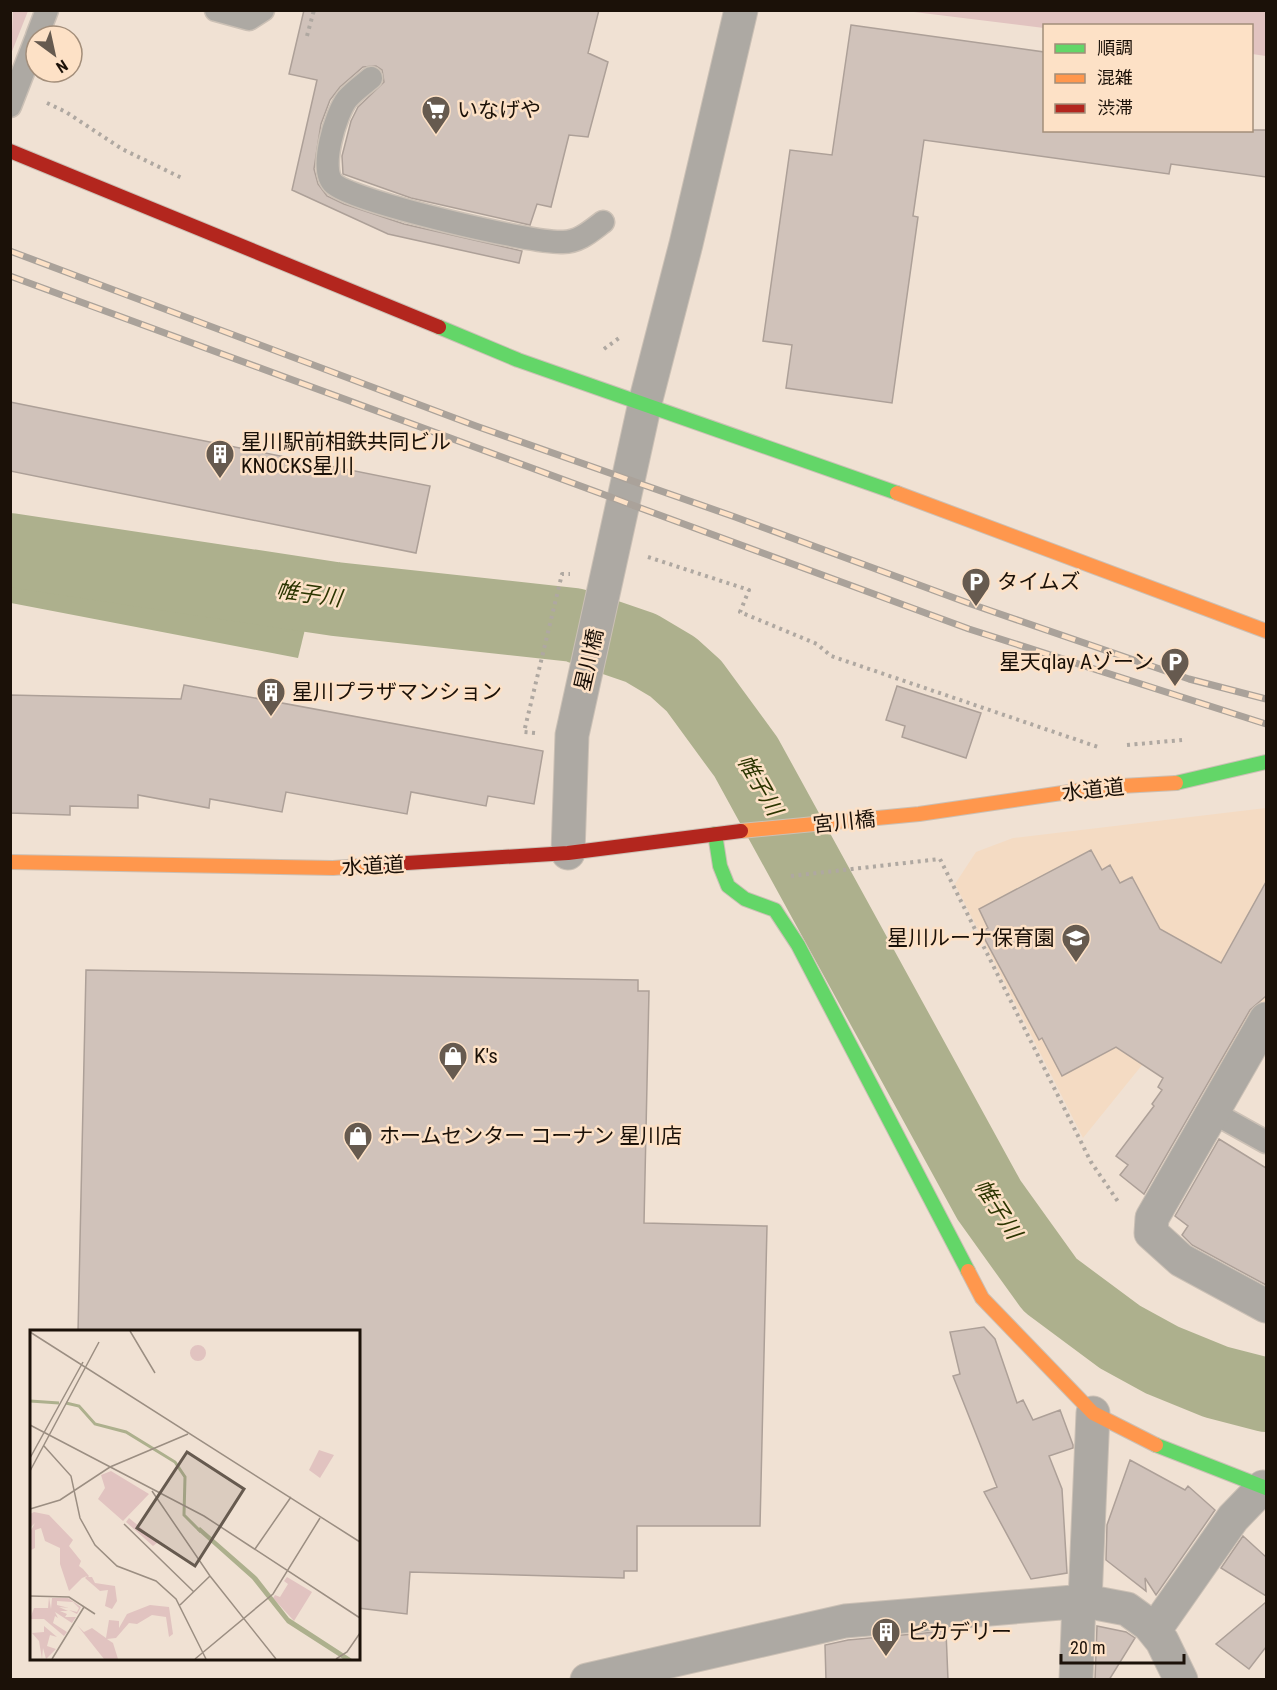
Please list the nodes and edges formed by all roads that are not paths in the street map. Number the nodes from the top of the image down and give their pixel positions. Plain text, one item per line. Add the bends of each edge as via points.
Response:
1 (216, 10) edge
2 (263, 10) edge
3 (741, 10) edge
4 (24, 71) edge
5 (371, 78) dead end
6 (10, 106) edge
7 (10, 151) edge
8 (603, 222) dead end
9 (645, 403) junction
10 (1266, 631) edge
11 (1266, 762) edge
12 (919, 814) joint
13 (716, 834) junction
14 (734, 834) joint
15 (567, 854) junction
16 (10, 862) edge
17 (1266, 1019) edge
18 (1214, 1113) junction
19 (1266, 1142) edge
20 (1266, 1306) edge
21 (1093, 1413) junction
22 (1264, 1487) edge
23 (1082, 1602) junction
24 (1154, 1631) junction
25 (587, 1680) edge
26 (1076, 1680) edge
27 (1181, 1680) edge

1 - 2 lane via 249,19
3 - 9 street, 星川橋
4 - 6 lane
5 - 8 lane via 347,99 339,116 326,159 334,184 395,208 537,240 565,243
7 - 9 street via 518,360
9 - 10 street
9 - 15 street, 星川橋 via 572,735
11 - 12 street, 水道道 via 1175,783 1103,787
12 - 14 street, 宮川橋
13 - 14 street, 水道道
13 - 15 street, 水道道
13 - 21 street via 724,884 743,901 775,910 798,945 982,1298
15 - 16 street, 水道道 via 333,868
17 - 18 street
18 - 19 lane
18 - 20 street via 1152,1218 1151,1233 1182,1260
21 - 22 street via 1169,1451
21 - 23 street
22 - 24 street via 1233,1518
23 - 24 street via 1126,1609
23 - 25 street via 845,1621
23 - 26 street
24 - 27 street

